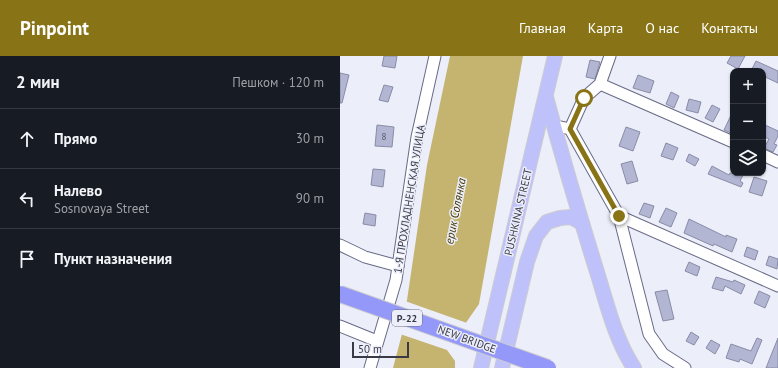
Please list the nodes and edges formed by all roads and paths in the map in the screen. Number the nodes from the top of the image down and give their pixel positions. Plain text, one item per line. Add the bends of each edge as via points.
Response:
1 (434, 56) edge
2 (555, 56) edge
3 (610, 56) edge
4 (600, 84) junction
5 (546, 96) junction
6 (555, 128) junction
7 (570, 129) junction
8 (730, 141) edge
9 (766, 156) edge
10 (778, 162) edge
11 (619, 216) junction
12 (582, 223) junction
13 (340, 245) edge
14 (398, 266) junction
15 (778, 286) edge
16 (340, 294) edge
17 (340, 326) edge
18 (377, 341) junction
19 (370, 368) edge
20 (481, 368) edge
21 (502, 368) edge
22 (548, 368) edge
23 (634, 368) edge
24 (685, 368) edge

1 - 14 street, 1-Я ПРОХЛАДНЕНСКАЯ УЛИЦА via 417,138
2 - 5 main road, PUSHKINA STREET
3 - 4 street
4 - 7 street via 584,98
4 - 8 street
5 - 6 main road
5 - 20 main road, PUSHKINA STREET
6 - 7 street via 561,126
6 - 12 main road
7 - 11 street
9 - 10 street
11 - 15 street
11 - 24 street via 649,334 663,354
12 - 21 main road via 571,217 560,218 547,222 536,236 527,262
12 - 23 main road via 613,324 627,358
13 - 14 street via 364,258
14 - 18 street, 1-Я ПРОХЛАДНЕНСКАЯ УЛИЦА via 394,288
16 - 22 highway, NEW BRIDGE / Р-22, bridge
17 - 18 street
18 - 19 street, 1-Я ПРОХЛАДНЕНСКАЯ УЛИЦА

